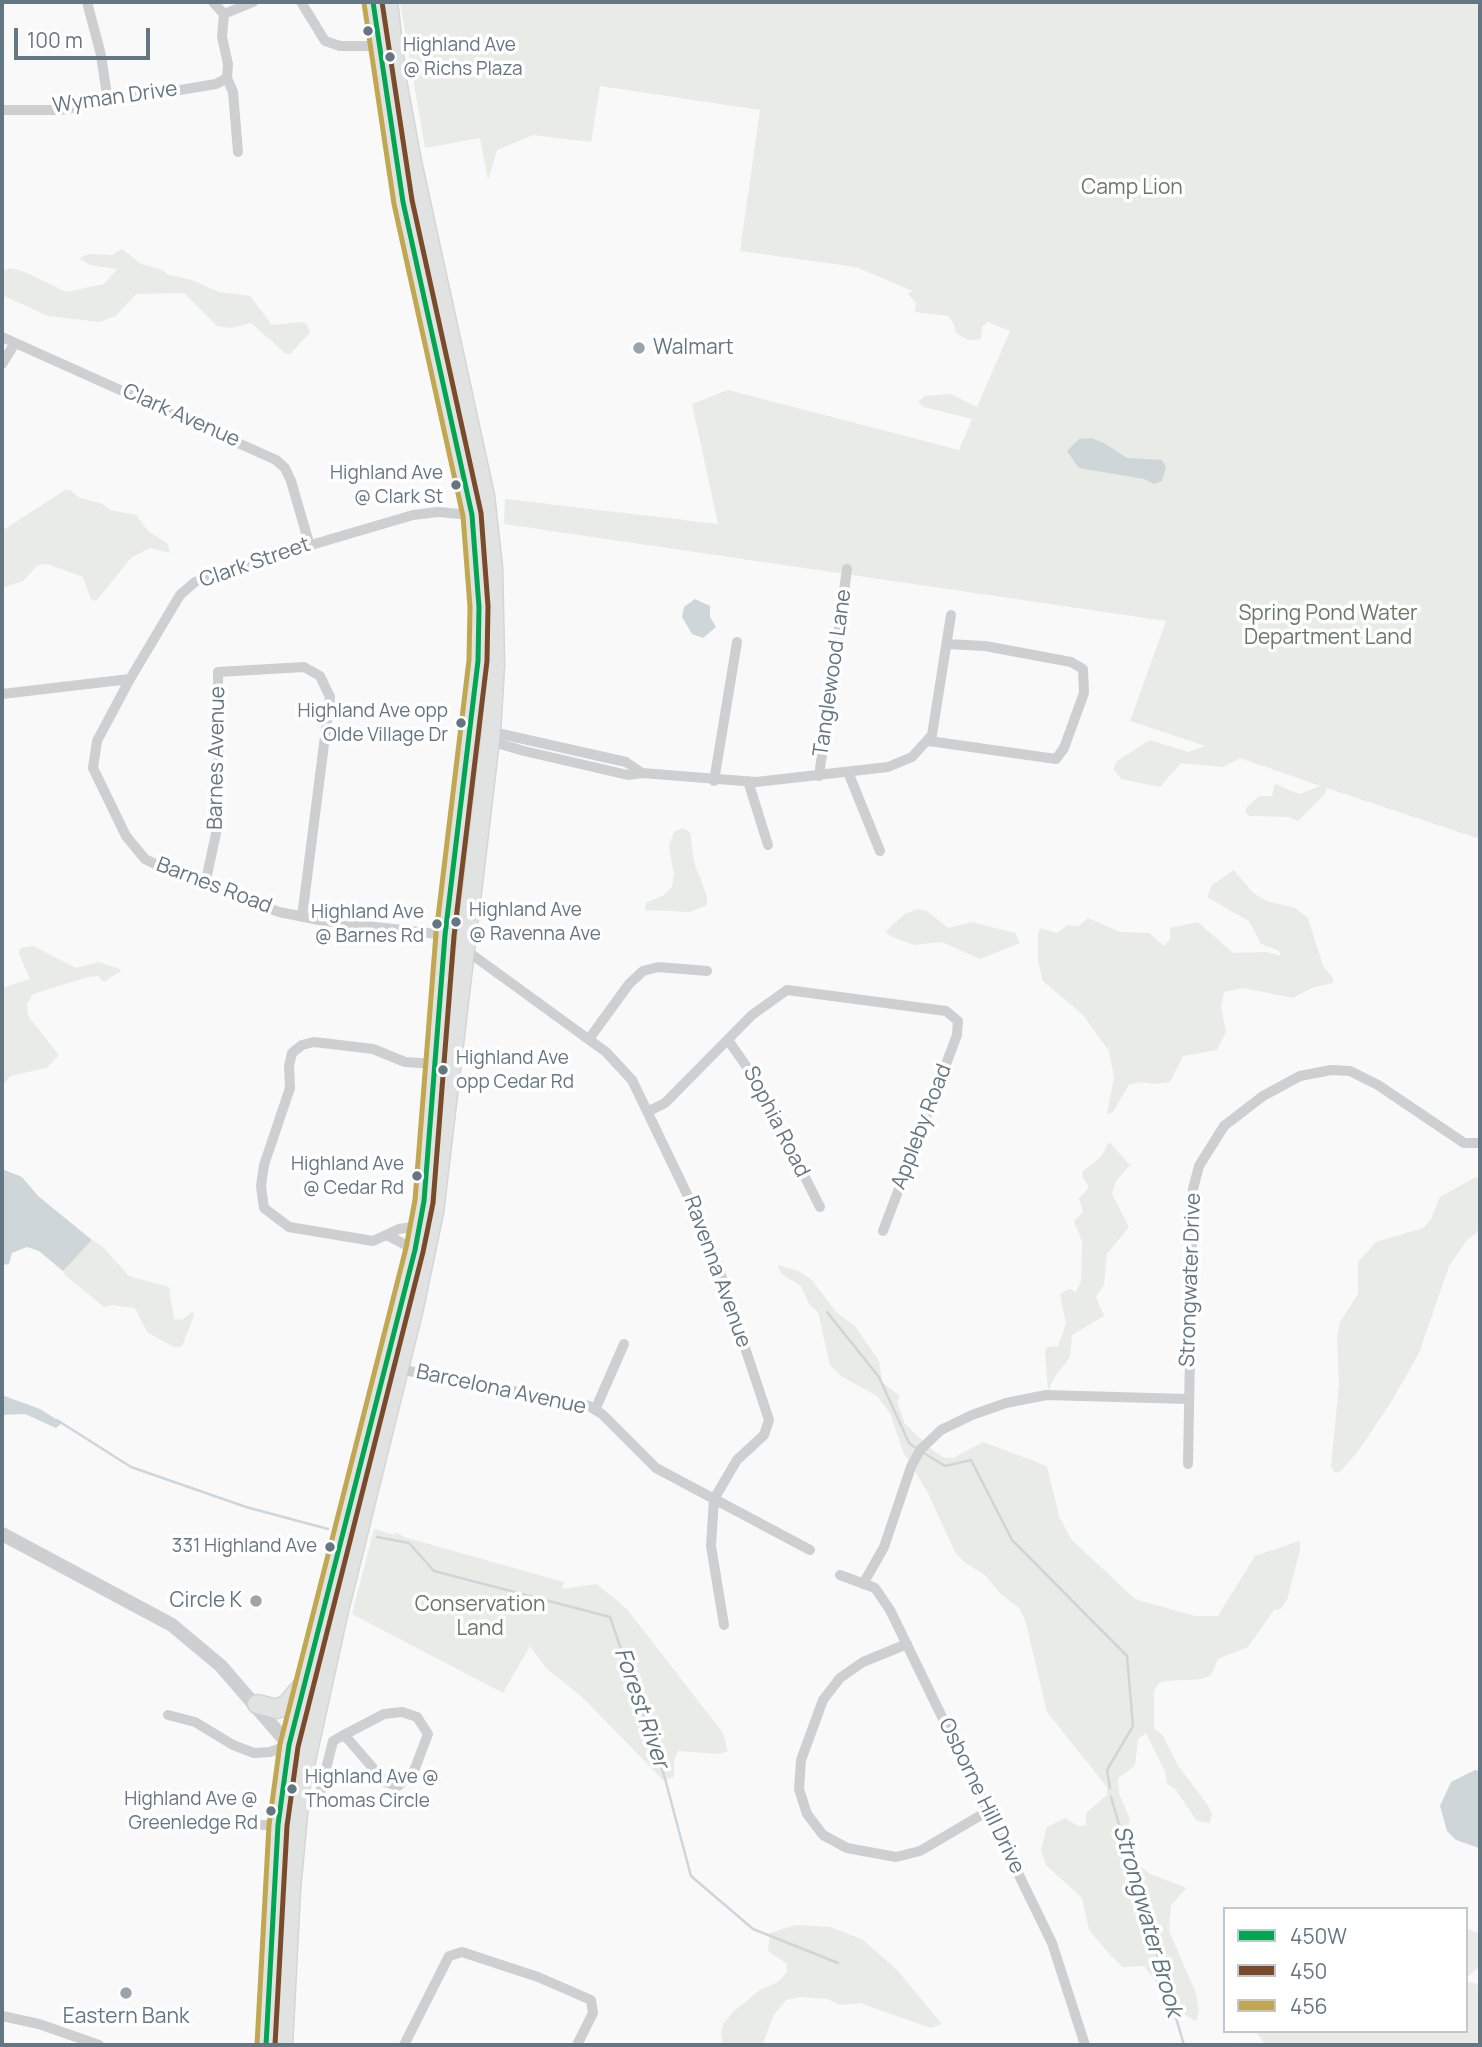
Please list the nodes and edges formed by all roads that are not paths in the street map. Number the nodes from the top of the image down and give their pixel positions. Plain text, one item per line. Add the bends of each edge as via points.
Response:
1 (87, 2) edge
2 (213, 2) edge
3 (253, 2) edge
4 (301, 2) edge
5 (373, 2) edge
6 (388, 2) edge
7 (224, 14) junction
8 (380, 46) junction
9 (227, 78) junction
10 (108, 102) junction
11 (2, 110) edge
12 (239, 152) dead end
13 (2, 337) edge
14 (15, 343) junction
15 (2, 364) edge
16 (472, 515) junction
17 (309, 543) junction
18 (847, 569) dead end
19 (950, 615) dead end
20 (737, 642) dead end
21 (947, 644) junction
22 (130, 678) junction
23 (2, 694) edge
24 (471, 732) junction
25 (490, 736) junction
26 (929, 741) junction
27 (848, 772) junction
28 (819, 776) junction
29 (714, 781) junction
30 (748, 781) junction
31 (768, 845) dead end
32 (880, 851) dead end
33 (205, 885) junction
34 (302, 917) junction
35 (445, 935) junction
36 (463, 947) junction
37 (707, 971) dead end
38 (589, 1039) junction
39 (728, 1040) junction
40 (436, 1064) junction
41 (649, 1111) junction
42 (1480, 1143) edge
43 (820, 1207) dead end
44 (419, 1226) junction
45 (883, 1231) dead end
46 (387, 1236) junction
47 (415, 1250) junction
48 (624, 1344) dead end
49 (399, 1369) junction
50 (1187, 1399) junction
51 (595, 1410) junction
52 (1188, 1464) dead end
53 (714, 1499) junction
54 (2, 1534) edge
55 (810, 1550) dead end
56 (840, 1575) dead end
57 (863, 1584) junction
58 (724, 1625) dead end
59 (907, 1644) junction
60 (305, 1681) junction
61 (257, 1704) junction
62 (168, 1715) dead end
63 (342, 1736) junction
64 (289, 1745) junction
65 (308, 1750) junction
66 (298, 1808) junction
67 (988, 1811) junction
68 (140, 1824) dead end
69 (278, 1825) junction
70 (2, 2016) edge
71 (99, 2045) edge
72 (266, 2045) edge
73 (284, 2045) edge
74 (404, 2045) edge
75 (577, 2045) edge
76 (1085, 2045) edge

1 - 10 street
2 - 7 street
3 - 7 street
4 - 8 street via 325,41 340,46
5 - 8 main road
6 - 25 main road via 412,162 486,501 496,633
7 - 9 street via 221,29
8 - 16 main road via 403,202
9 - 10 street, Wyman Drive via 216,84
9 - 12 street via 233,92
10 - 11 street, Wyman Drive via 60,110
13 - 14 street, Clark Avenue
14 - 15 street
14 - 17 street, Clark Avenue via 276,460 291,481
16 - 17 street, Clark Street via 421,513
16 - 24 main road via 479,607
17 - 22 street, Clark Street via 248,561 188,587 171,607
18 - 28 street, Tanglewood Lane
19 - 21 street
20 - 29 street
21 - 26 street
21 - 26 street via 1071,662 1083,668 1084,693 1056,759
22 - 23 street
22 - 33 street, Barnes Road via 97,741 92,759 95,778 138,852 157,867
24 - 25 street
24 - 35 main road
25 - 29 street via 617,773
25 - 36 main road
26 - 27 street via 901,763
27 - 28 street
27 - 32 street
28 - 30 street
29 - 30 street
30 - 31 street
33 - 34 street, Barnes Road
33 - 34 street, Barnes Avenue via 219,811 218,672 304,667 320,676 330,692
34 - 35 street, Barnes Road
35 - 36 street, Ravenna Avenue
35 - 40 main road
36 - 38 street, Ravenna Avenue
36 - 49 main road via 434,1212
37 - 38 street via 658,967 643,971
38 - 41 street, Ravenna Avenue via 625,1070
39 - 41 street via 665,1103
39 - 43 street, Sophia Road via 751,1070
39 - 45 street, Appleby Road via 772,998 795,989 935,1008 954,1015 957,1035
40 - 44 main road
40 - 46 street via 405,1062 373,1049 314,1042 292,1053 290,1088 264,1165 264,1208 289,1227 373,1241
41 - 53 street, Ravenna Avenue via 710,1241 769,1420 764,1435 737,1460
42 - 50 street, Strongwater Drive via 1464,1143 1350,1071 1300,1076 1263,1096 1224,1126 1199,1166 1193,1189
44 - 46 street
44 - 47 main road
46 - 47 street
47 - 60 main road
48 - 51 street
49 - 51 street, Barcelona Avenue
49 - 65 main road
50 - 52 street, Strongwater Drive
50 - 57 street, Strongwater Drive via 1046,1395 983,1411 940,1430 911,1467 884,1548
51 - 53 street, Barcelona Avenue via 656,1468
53 - 55 street, Barcelona Avenue
53 - 58 street, Ravenna Avenue via 711,1546
54 - 61 street via 172,1625
56 - 57 street, Osborne Hill Drive
57 - 59 street, Osborne Hill Drive via 875,1588
59 - 67 street, Osborne Hill Drive
59 - 67 street via 863,1662 840,1678 823,1700 801,1760 799,1789 807,1814 823,1835 847,1848 896,1857 920,1851
60 - 61 main road via 287,1704 277,1709
60 - 64 main road
61 - 64 street
62 - 64 street via 195,1722 254,1753
63 - 63 street via 384,1714 402,1712 417,1717 428,1734 414,1771 398,1786 385,1782 353,1742
63 - 66 street via 328,1748 320,1793
64 - 65 street
64 - 69 main road
65 - 66 main road
66 - 73 main road
67 - 76 street, Osborne Hill Drive via 1052,1943
68 - 69 street
69 - 72 main road
70 - 71 street
74 - 75 street via 444,1964 454,1954 472,1954 584,1996 594,2006

